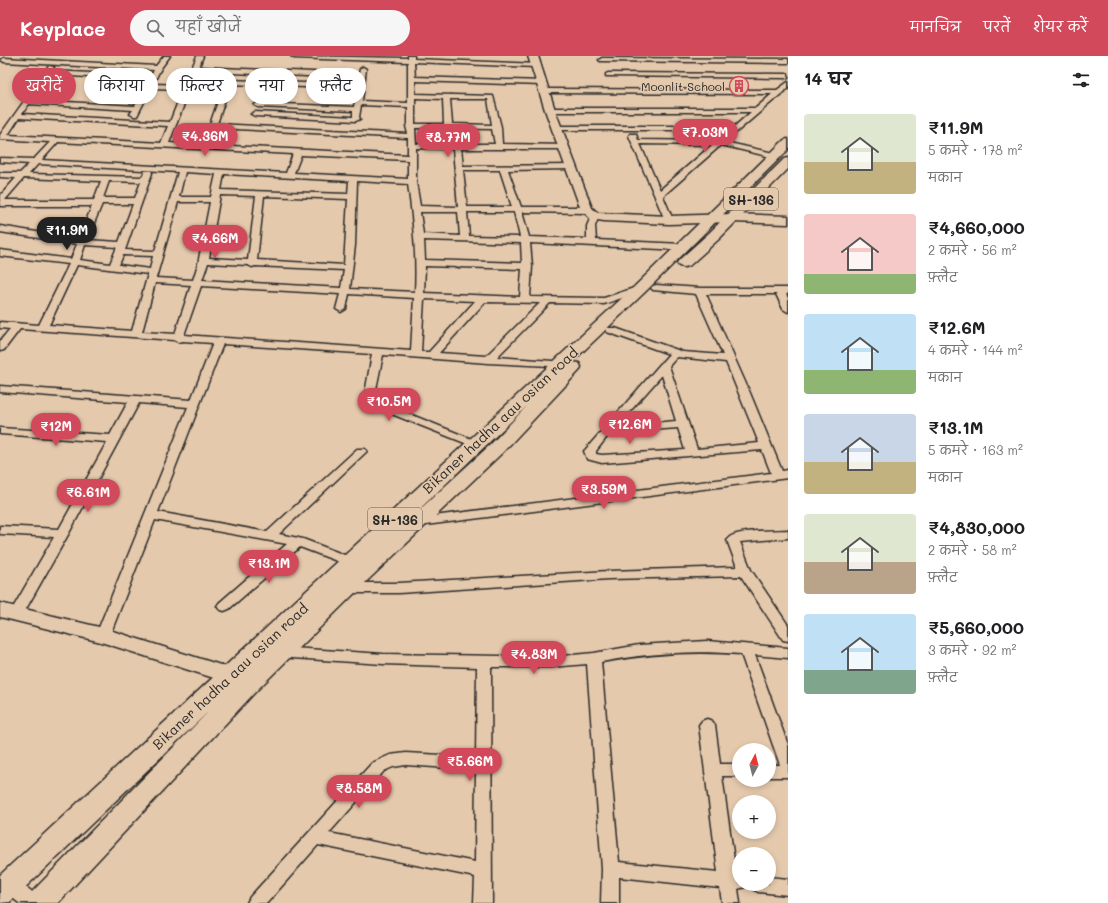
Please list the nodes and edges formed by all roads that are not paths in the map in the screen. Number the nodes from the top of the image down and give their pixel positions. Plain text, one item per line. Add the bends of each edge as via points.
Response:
1 (166, 56) edge
2 (200, 56) edge
3 (294, 56) edge
4 (314, 56) edge
5 (411, 58) edge
6 (601, 58) edge
7 (365, 59) junction
8 (762, 59) edge
9 (4, 60) edge
10 (534, 61) edge
11 (788, 61) edge
12 (54, 62) junction
13 (50, 68) edge
14 (158, 68) joint
15 (194, 68) edge
16 (363, 68) edge
17 (237, 71) edge
18 (306, 74) edge
19 (788, 76) edge
20 (411, 79) junction
21 (612, 83) junction
22 (788, 84) edge
23 (543, 87) junction
24 (489, 89) junction
25 (782, 92) edge
26 (446, 97) junction
27 (411, 100) junction
28 (25, 104) edge
29 (63, 104) edge
30 (140, 104) edge
31 (180, 104) edge
32 (220, 104) edge
33 (256, 104) edge
34 (351, 104) edge
35 (358, 106) junction
36 (138, 108) junction
37 (550, 110) junction
38 (758, 110) junction
39 (255, 114) junction
40 (16, 116) junction
41 (356, 119) junction
42 (130, 122) junction
43 (172, 124) junction
44 (213, 126) junction
45 (410, 126) junction
46 (448, 126) junction
47 (250, 127) junction
48 (497, 127) junction
49 (557, 128) junction
50 (629, 128) junction
51 (738, 128) junction
52 (353, 133) junction
53 (411, 136) junction
54 (1, 137) edge
55 (56, 140) junction
56 (635, 142) junction
57 (721, 143) junction
58 (164, 145) junction
59 (411, 146) junction
60 (457, 146) junction
61 (206, 147) junction
62 (499, 147) junction
63 (564, 147) junction
64 (298, 152) junction
65 (784, 153) edge
66 (411, 158) junction
67 (0, 160) edge
68 (37, 162) junction
69 (570, 167) junction
70 (149, 168) junction
71 (459, 168) junction
72 (503, 168) junction
73 (182, 170) junction
74 (220, 172) junction
75 (0, 175) edge
76 (289, 175) junction
77 (22, 176) junction
78 (106, 179) junction
79 (353, 179) junction
80 (145, 180) junction
81 (412, 182) junction
82 (260, 194) junction
83 (659, 195) junction
84 (216, 196) junction
85 (352, 197) junction
86 (174, 199) junction
87 (138, 201) junction
88 (0, 202) edge
89 (98, 202) junction
90 (416, 209) junction
91 (462, 210) junction
92 (517, 210) junction
93 (591, 213) junction
94 (732, 218) junction
95 (711, 219) junction
96 (669, 220) junction
97 (788, 220) edge
98 (0, 229) edge
99 (419, 237) junction
100 (465, 238) junction
101 (525, 240) junction
102 (82, 242) junction
103 (592, 242) junction
104 (683, 247) junction
105 (121, 249) junction
106 (0, 253) edge
107 (159, 254) junction
108 (204, 260) junction
109 (74, 263) junction
110 (421, 263) junction
111 (252, 264) junction
112 (527, 266) junction
113 (113, 268) junction
114 (349, 268) junction
115 (151, 276) junction
116 (197, 283) junction
117 (648, 289) junction
118 (700, 291) junction
119 (784, 291) edge
120 (346, 292) junction
121 (420, 295) junction
122 (482, 299) junction
123 (525, 300) junction
124 (548, 300) junction
125 (788, 309) edge
126 (341, 310) dead end
127 (0, 326) edge
128 (17, 327) junction
129 (42, 329) junction
130 (611, 330) junction
131 (136, 336) junction
132 (178, 339) junction
133 (219, 341) junction
134 (0, 348) edge
135 (378, 352) junction
136 (675, 353) junction
137 (416, 354) junction
138 (432, 355) junction
139 (730, 359) junction
140 (488, 360) junction
141 (567, 365) junction
142 (664, 366) junction
143 (0, 388) edge
144 (135, 400) junction
145 (195, 404) junction
146 (683, 424) junction
147 (607, 430) junction
148 (0, 431) edge
149 (114, 439) junction
150 (475, 444) junction
151 (766, 446) junction
152 (360, 451) dead end
153 (692, 453) junction
154 (783, 475) edge
155 (151, 515) junction
156 (408, 519) junction
157 (0, 530) edge
158 (63, 532) junction
159 (788, 534) edge
160 (269, 537) junction
161 (298, 542) junction
162 (350, 562) junction
163 (745, 571) junction
164 (347, 588) junction
165 (224, 606) dead end
166 (8, 612) edge
167 (103, 635) junction
168 (788, 636) edge
169 (261, 646) junction
170 (746, 649) junction
171 (280, 653) junction
172 (788, 654) edge
173 (594, 658) junction
174 (484, 662) junction
175 (230, 675) junction
176 (250, 683) junction
177 (707, 725) dead end
178 (484, 764) junction
179 (788, 766) edge
180 (712, 770) junction
181 (732, 770) edge
182 (776, 771) edge
183 (788, 772) edge
184 (124, 775) junction
185 (150, 788) junction
186 (314, 837) junction
187 (611, 869) junction
188 (484, 871) junction
189 (732, 871) edge
190 (732, 881) edge
191 (776, 886) edge
192 (788, 887) edge
193 (4, 889) edge
194 (733, 891) edge
195 (32, 903) edge
196 (40, 903) edge
197 (256, 903) edge
198 (483, 903) edge
199 (610, 903) edge
200 (731, 903) edge

1 - 14 street
2 - 15 street
3 - 4 street
4 - 7 street
5 - 7 street
5 - 10 street
5 - 20 street
6 - 8 street
6 - 21 street
7 - 16 street
8 - 11 street
9 - 12 street
10 - 23 street
12 - 13 street
12 - 14 street
17 - 18 street
19 - 21 street
20 - 24 street
20 - 27 street
21 - 23 street
21 - 25 street
22 - 25 street
23 - 24 street
23 - 37 street
24 - 26 street
24 - 48 street
25 - 38 street
26 - 27 street
26 - 46 street
27 - 35 street
27 - 45 street
28 - 40 street
29 - 36 street
30 - 36 street
31 - 43 street
32 - 44 street
33 - 39 street
34 - 35 street
35 - 41 street
36 - 42 street
37 - 38 street
37 - 49 street
38 - 51 street
39 - 41 street
39 - 47 street
40 - 42 street
40 - 54 street
41 - 52 street
42 - 43 street
43 - 58 street
44 - 47 street
44 - 61 street
45 - 46 street
45 - 53 street
46 - 48 street
47 - 52 street
48 - 62 street
49 - 50 street
49 - 63 street
50 - 51 street
50 - 56 street
51 - 57 street
52 - 53 street
53 - 59 street
54 - 55 street
55 - 58 street
55 - 68 street
56 - 57 street
56 - 83 street
57 - 65 street
57 - 83 street
58 - 61 street
59 - 60 street
59 - 66 street
60 - 62 street
60 - 71 street
61 - 64 street
62 - 63 street
63 - 69 street
64 - 66 street
64 - 76 street
65 - 94 main road, Bikaner hadha aau osian road / SH-136
65 - 95 main road, Bikaner hadha aau osian road / SH-136
66 - 81 street
67 - 68 street
68 - 70 street
68 - 77 street
69 - 72 street
69 - 93 street
70 - 73 street
70 - 80 street
71 - 72 street
71 - 91 street
72 - 92 street
73 - 74 street
73 - 86 street
74 - 76 street
74 - 84 street
75 - 77 street
76 - 79 street
77 - 78 street
77 - 88 street
78 - 80 street
78 - 89 street
79 - 81 street
79 - 85 street
80 - 87 street
81 - 90 street
82 - 84 street
82 - 85 street
82 - 111 street
83 - 96 street
84 - 86 street
84 - 108 street
85 - 114 street
86 - 107 street
87 - 89 street
87 - 105 street
88 - 89 street
89 - 102 street
90 - 91 street
90 - 99 street
91 - 92 street
91 - 100 street
92 - 93 street
92 - 101 street
93 - 96 street
93 - 103 street
94 - 95 street
94 - 97 street
94 - 117 main road, Bikaner hadha aau osian road / SH-136
95 - 96 street
95 - 104 main road, Bikaner hadha aau osian road / SH-136
98 - 102 street
99 - 100 street
99 - 110 street
100 - 101 street
101 - 103 street
101 - 112 street
102 - 105 street
102 - 109 street
103 - 104 street
104 - 117 main road, Bikaner hadha aau osian road / SH-136
105 - 107 street
105 - 113 street
106 - 109 street
107 - 115 street
108 - 111 street
108 - 116 street
109 - 113 street
109 - 129 street
110 - 112 street
110 - 121 street
111 - 114 street
112 - 123 street
113 - 115 street
114 - 120 street
115 - 116 street
115 - 131 street
116 - 120 street
116 - 132 street
117 - 118 street
117 - 124 street via 604,301
117 - 130 main road, Bikaner hadha aau osian road / SH-136
117 - 141 main road, Bikaner hadha aau osian road / SH-136
118 - 119 street
118 - 139 street
119 - 125 street
120 - 121 street
120 - 126 street
121 - 122 street
121 - 137 street
122 - 123 street
122 - 138 street
123 - 124 street
124 - 140 street
127 - 128 street
128 - 129 street
128 - 134 street
129 - 131 street
130 - 136 street
130 - 141 main road, Bikaner hadha aau osian road / SH-136
131 - 132 street
132 - 133 street
133 - 135 street
133 - 145 street
135 - 137 street
135 - 150 street via 370,394 375,401 419,423
136 - 139 street
136 - 142 street
137 - 138 street
138 - 140 street
139 - 151 street
140 - 141 street
141 - 150 main road, Bikaner hadha aau osian road / SH-136
141 - 156 main road, Bikaner hadha aau osian road / SH-136 via 496,449
142 - 146 street
142 - 147 street
143 - 144 street
144 - 145 street
144 - 149 street
145 - 155 street
146 - 147 street
146 - 153 street
147 - 153 street via 590,451 591,457 602,459
148 - 149 street
149 - 158 street
150 - 156 main road, Bikaner hadha aau osian road / SH-136
151 - 153 street
151 - 154 street
152 - 160 street
154 - 156 street
155 - 160 street
155 - 167 street
156 - 162 main road, Bikaner hadha aau osian road / SH-136
156 - 164 main road, Bikaner hadha aau osian road / SH-136
157 - 158 street
158 - 166 street
159 - 163 street via 741,537 733,540
160 - 161 street
161 - 162 street
161 - 165 street
162 - 169 main road, Bikaner hadha aau osian road / SH-136
163 - 164 street via 609,575 399,588
163 - 168 street
164 - 171 main road, Bikaner hadha aau osian road / SH-136
166 - 167 street
167 - 175 street
169 - 171 street
169 - 175 main road, Bikaner hadha aau osian road / SH-136
170 - 172 street
170 - 173 street via 707,646 639,650
170 - 179 street
171 - 174 street
171 - 176 main road, Bikaner hadha aau osian road / SH-136
173 - 174 street via 552,662
173 - 187 street
174 - 178 street
175 - 176 street
175 - 184 main road, Bikaner hadha aau osian road / SH-136
176 - 185 main road, Bikaner hadha aau osian road / SH-136
177 - 180 street
178 - 186 street via 390,760 378,767
178 - 188 street
180 - 181 street
180 - 189 street
182 - 183 street
184 - 185 main road
184 - 193 main road, Bikaner hadha aau osian road / SH-136
185 - 196 main road, Bikaner hadha aau osian road / SH-136
186 - 188 street
186 - 197 street
187 - 190 street
187 - 199 street
188 - 198 street
191 - 192 street
193 - 195 street
194 - 200 street

